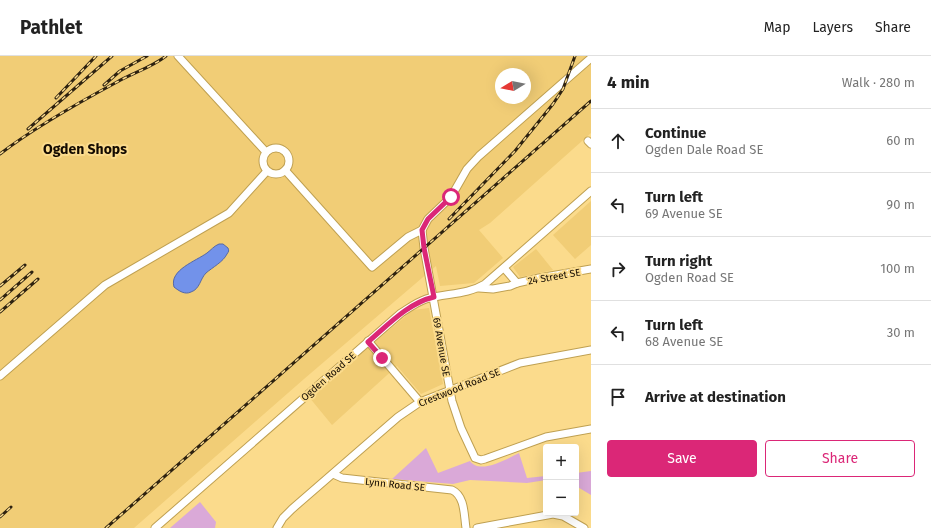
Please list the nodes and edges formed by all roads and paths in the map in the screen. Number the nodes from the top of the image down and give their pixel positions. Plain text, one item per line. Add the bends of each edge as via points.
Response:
1 (178, 56) edge
2 (591, 58) edge
3 (266, 152) junction
4 (285, 170) junction
5 (267, 171) junction
6 (591, 192) edge
7 (422, 230) junction
8 (504, 268) junction
9 (591, 269) edge
10 (517, 283) junction
11 (479, 288) junction
12 (434, 297) junction
13 (368, 342) junction
14 (591, 350) edge
15 (0, 376) edge
16 (450, 391) junction
17 (420, 402) junction
18 (591, 429) edge
19 (333, 474) junction
20 (155, 528) edge
21 (277, 528) edge
22 (466, 528) edge
23 (478, 528) edge
24 (584, 528) edge

1 - 3 street
2 - 7 street via 479,156 467,169 451,197 428,219
3 - 4 street via 274,148 286,152 289,160
3 - 5 street via 263,162
4 - 5 street via 279,174
4 - 7 street via 372,267 408,237
5 - 15 street via 229,213 105,285
6 - 8 street, Ogden Road SE
7 - 12 street, 69 Avenue SE
8 - 10 street, 24 Street SE
8 - 11 street, Ogden Road SE
9 - 10 street, 24 Street SE
10 - 11 street, 24 Street SE via 493,289
11 - 12 street, Ogden Road SE
12 - 13 street, Ogden Road SE via 420,301 407,309
12 - 16 street, 69 Avenue SE
13 - 17 street
13 - 20 street, Ogden Road SE
14 - 16 street, Crestwood Road SE via 520,363
16 - 17 street, Crestwood Road SE
16 - 18 street, 69 Avenue SE via 461,428 473,455 478,459 485,460 546,437
17 - 19 street, Crestwood Road SE via 398,417
19 - 21 street, Crestwood Road SE via 283,518
19 - 22 street, Lynn Road SE via 342,478 457,492 461,497
23 - 24 street via 553,514 563,516

